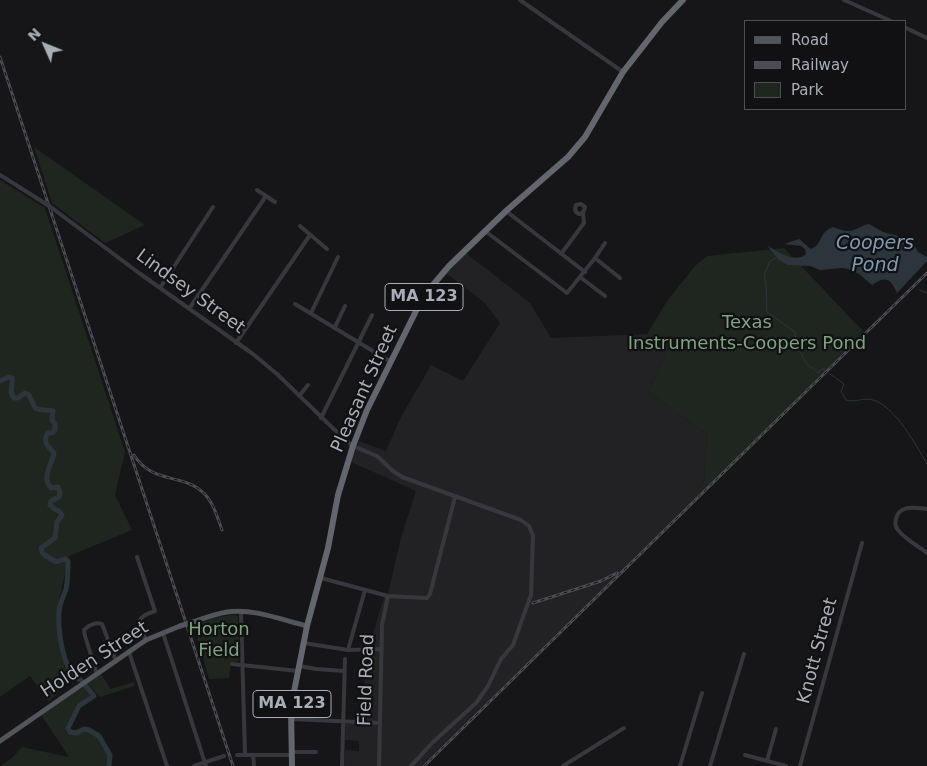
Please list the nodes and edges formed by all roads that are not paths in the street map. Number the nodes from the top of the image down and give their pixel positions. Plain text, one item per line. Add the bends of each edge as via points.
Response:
1 (520, 0) edge
2 (844, 0) edge
3 (678, 1) edge
4 (889, 20) edge
5 (907, 28) edge
6 (927, 38) edge
7 (623, 72) junction
8 (0, 174) edge
9 (257, 190) dead end
10 (266, 196) junction
11 (275, 202) dead end
12 (214, 207) dead end
13 (506, 211) junction
14 (583, 214) dead end
15 (300, 226) dead end
16 (485, 231) junction
17 (310, 235) junction
18 (605, 243) dead end
19 (327, 249) dead end
20 (561, 254) junction
21 (338, 257) dead end
22 (595, 258) junction
23 (584, 272) junction
24 (580, 277) junction
25 (620, 278) dead end
26 (160, 288) junction
27 (605, 296) dead end
28 (295, 304) dead end
29 (345, 306) dead end
30 (189, 309) junction
31 (311, 313) junction
32 (372, 315) dead end
33 (335, 328) junction
34 (358, 342) junction
35 (236, 343) junction
36 (391, 362) junction
37 (308, 384) dead end
38 (299, 396) junction
39 (321, 418) junction
40 (353, 446) junction
41 (455, 497) junction
42 (927, 510) edge
43 (862, 543) dead end
44 (927, 553) edge
45 (137, 557) dead end
46 (321, 578) junction
47 (365, 590) junction
48 (388, 596) junction
49 (241, 612) junction
50 (307, 626) junction
51 (163, 632) junction
52 (146, 640) junction
53 (304, 643) junction
54 (382, 649) junction
55 (348, 650) junction
56 (128, 652) junction
57 (744, 654) dead end
58 (345, 659) dead end
59 (116, 661) junction
60 (232, 664) dead end
61 (242, 665) junction
62 (299, 669) junction
63 (344, 671) junction
64 (97, 674) junction
65 (702, 693) dead end
66 (291, 719) junction
67 (342, 721) junction
68 (380, 723) junction
69 (624, 728) dead end
70 (776, 729) dead end
71 (0, 741) edge
72 (316, 752) dead end
73 (292, 754) junction
74 (237, 755) dead end
75 (245, 755) junction
76 (253, 755) junction
77 (224, 756) dead end
78 (743, 760) dead end
79 (767, 761) junction
80 (206, 764) edge
81 (167, 766) edge
82 (194, 766) edge
83 (254, 766) edge
84 (292, 766) edge
85 (342, 766) edge
86 (378, 766) edge
87 (411, 766) edge
88 (563, 766) edge
89 (680, 766) edge
90 (710, 766) edge
91 (786, 766) edge
92 (800, 766) edge

1 - 7 street
2 - 4 street
3 - 7 highway, Pleasant Street / MA 123
5 - 6 street
7 - 13 highway, Pleasant Street / MA 123 via 585,136 568,157
8 - 26 street, Lindsey Street, bridge
9 - 10 street
10 - 11 street
10 - 30 street
12 - 26 street
13 - 16 highway, Pleasant Street / MA 123
13 - 20 street
14 - 20 street via 584,223
15 - 17 street
16 - 24 street via 567,293
16 - 36 highway, Pleasant Street / MA 123 via 432,286
17 - 19 street
17 - 35 street
18 - 22 street
20 - 23 street
21 - 31 street
22 - 23 street
22 - 25 street
23 - 24 street
24 - 27 street
26 - 30 street, Lindsey Street
28 - 31 street
29 - 33 street
30 - 35 street, Lindsey Street
31 - 33 street
32 - 34 street
33 - 34 street
34 - 36 street
34 - 39 street
35 - 38 street, Lindsey Street via 264,363
36 - 40 highway, Pleasant Street / MA 123
37 - 38 street
38 - 39 street, Lindsey Street
39 - 40 street, Lindsey Street
40 - 41 street, Lindsey Street via 377,456 402,477
40 - 46 highway, Pleasant Street / MA 123 via 338,495
41 - 48 street via 429,596
41 - 87 street, Lindsey Street via 529,526 533,534 530,597 513,645 502,657 488,686 476,703
42 - 44 street via 905,508 897,515 895,523 898,531
43 - 92 street, Knott Street
45 - 52 street via 155,611 139,620 138,625
46 - 47 street
46 - 50 highway, Pleasant Street / MA 123
47 - 48 street
47 - 55 street
48 - 54 street, Field Road
49 - 50 main road, Holden Street
49 - 51 main road, Holden Street, bridge via 214,614
49 - 61 street
50 - 53 highway, Pleasant Street / MA 123
51 - 52 main road, Holden Street
51 - 80 street
52 - 56 main road, Holden Street
53 - 55 street
53 - 62 highway, Pleasant Street / MA 123
54 - 55 street
54 - 68 street, Field Road
56 - 59 main road, Holden Street
56 - 81 street
57 - 90 street
58 - 63 street
59 - 64 main road, Holden Street
59 - 64 street via 102,624 86,627 85,636
60 - 61 street
61 - 62 street
61 - 75 street
62 - 63 street
62 - 66 highway, Pleasant Street / MA 123
63 - 67 street
64 - 71 main road, Holden Street
65 - 89 street
66 - 67 street
66 - 73 highway, Pleasant Street / MA 123
67 - 68 street
67 - 85 street
68 - 86 street, Field Road
69 - 88 street
70 - 79 street
72 - 73 street
73 - 76 street
73 - 84 highway, Pleasant Street / MA 123
74 - 75 street
75 - 76 street
76 - 83 street
77 - 80 street
78 - 79 street via 745,754
79 - 91 street
80 - 82 street

